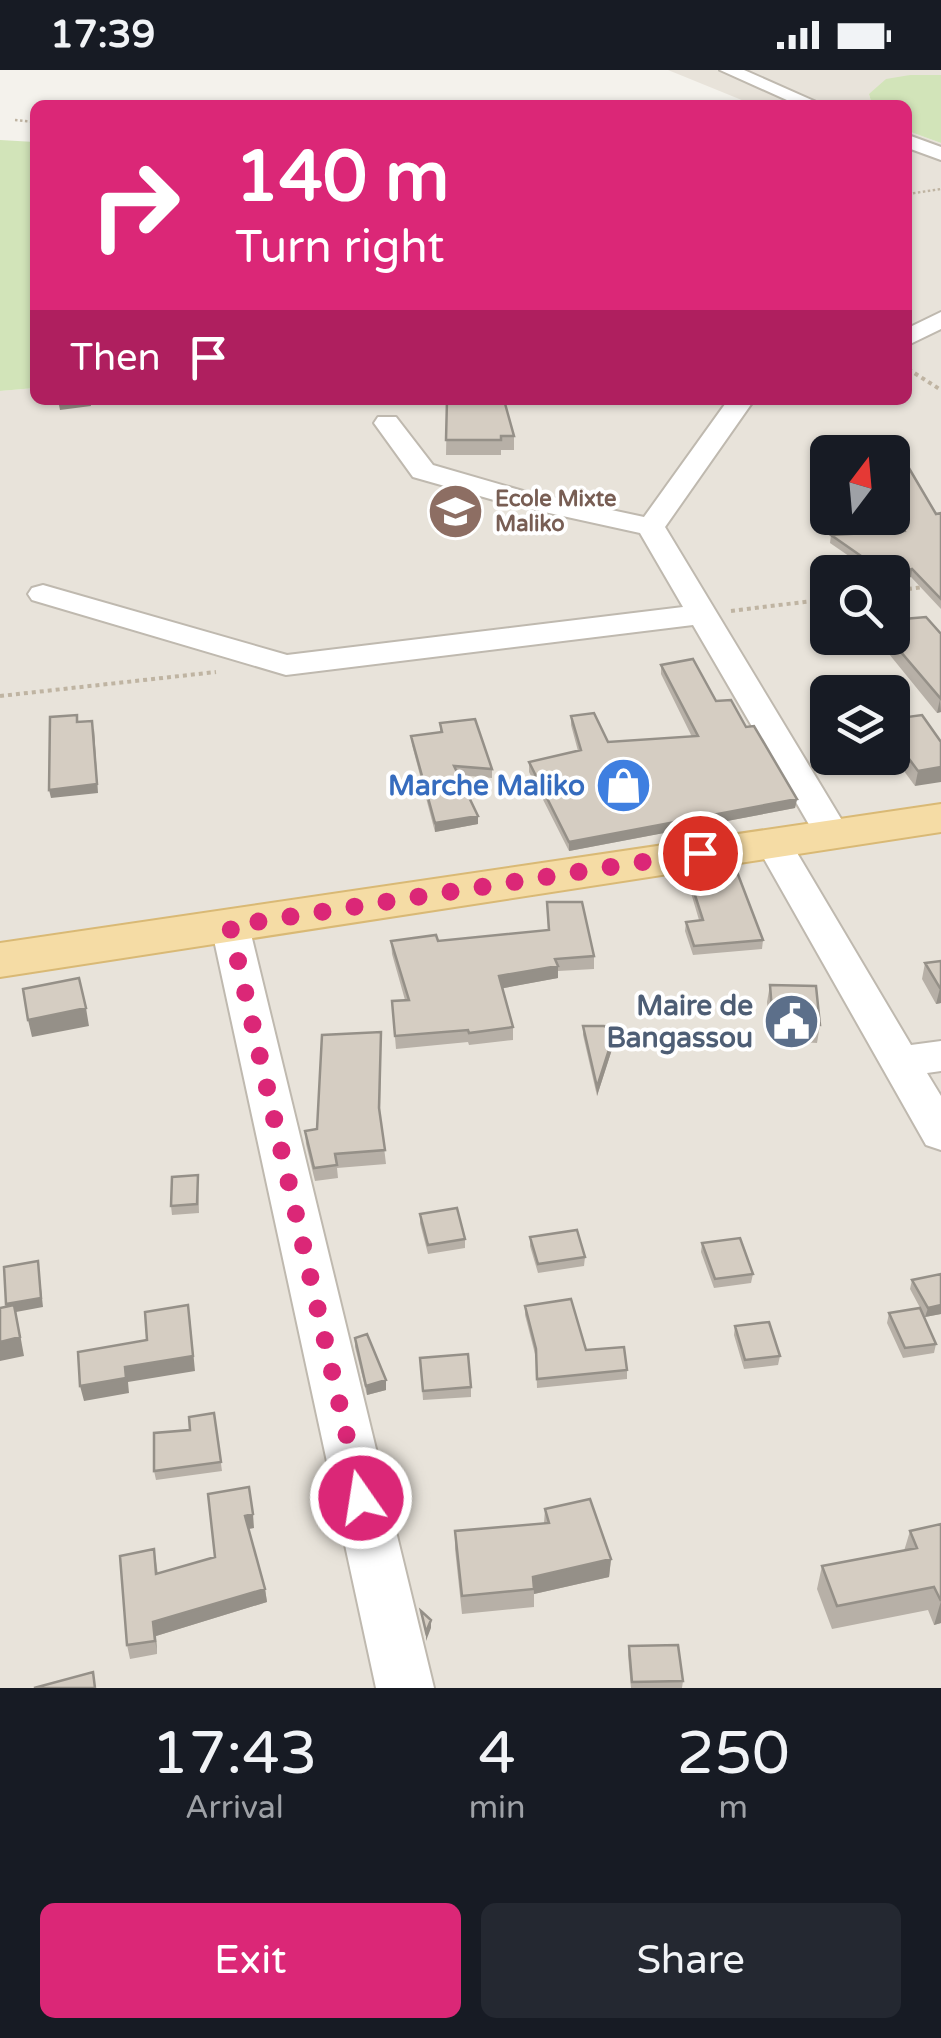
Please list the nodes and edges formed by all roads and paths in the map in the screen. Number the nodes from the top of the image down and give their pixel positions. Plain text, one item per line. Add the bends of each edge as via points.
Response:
1 (729, 70) edge
2 (802, 100) edge
3 (15, 120) dead end
4 (30, 122) edge
5 (912, 143) edge
6 (941, 154) edge
7 (941, 189) edge
8 (912, 193) edge
9 (941, 319) edge
10 (912, 336) edge
11 (912, 372) edge
12 (941, 390) edge
13 (737, 405) edge
14 (388, 423) dead end
15 (651, 527) junction
16 (925, 586) edge
17 (910, 588) edge
18 (43, 594) dead end
19 (810, 600) edge
20 (703, 614) junction
21 (229, 671) dead end
22 (0, 696) edge
23 (941, 818) edge
24 (831, 832) junction
25 (772, 841) junction
26 (230, 926) junction
27 (0, 960) edge
28 (941, 1056) edge
29 (898, 1062) junction
30 (941, 1134) edge
31 (405, 1688) edge

1 - 2 street
3 - 4 path
5 - 6 street
7 - 8 path
9 - 10 street
11 - 12 path
13 - 15 street
14 - 15 street via 423,471
15 - 20 street
16 - 17 path
18 - 20 street via 286,664
19 - 20 path
20 - 24 street
21 - 22 path
23 - 24 main road
24 - 25 main road
25 - 26 main road
25 - 29 street
26 - 27 main road
26 - 31 street
28 - 29 street
29 - 30 street

